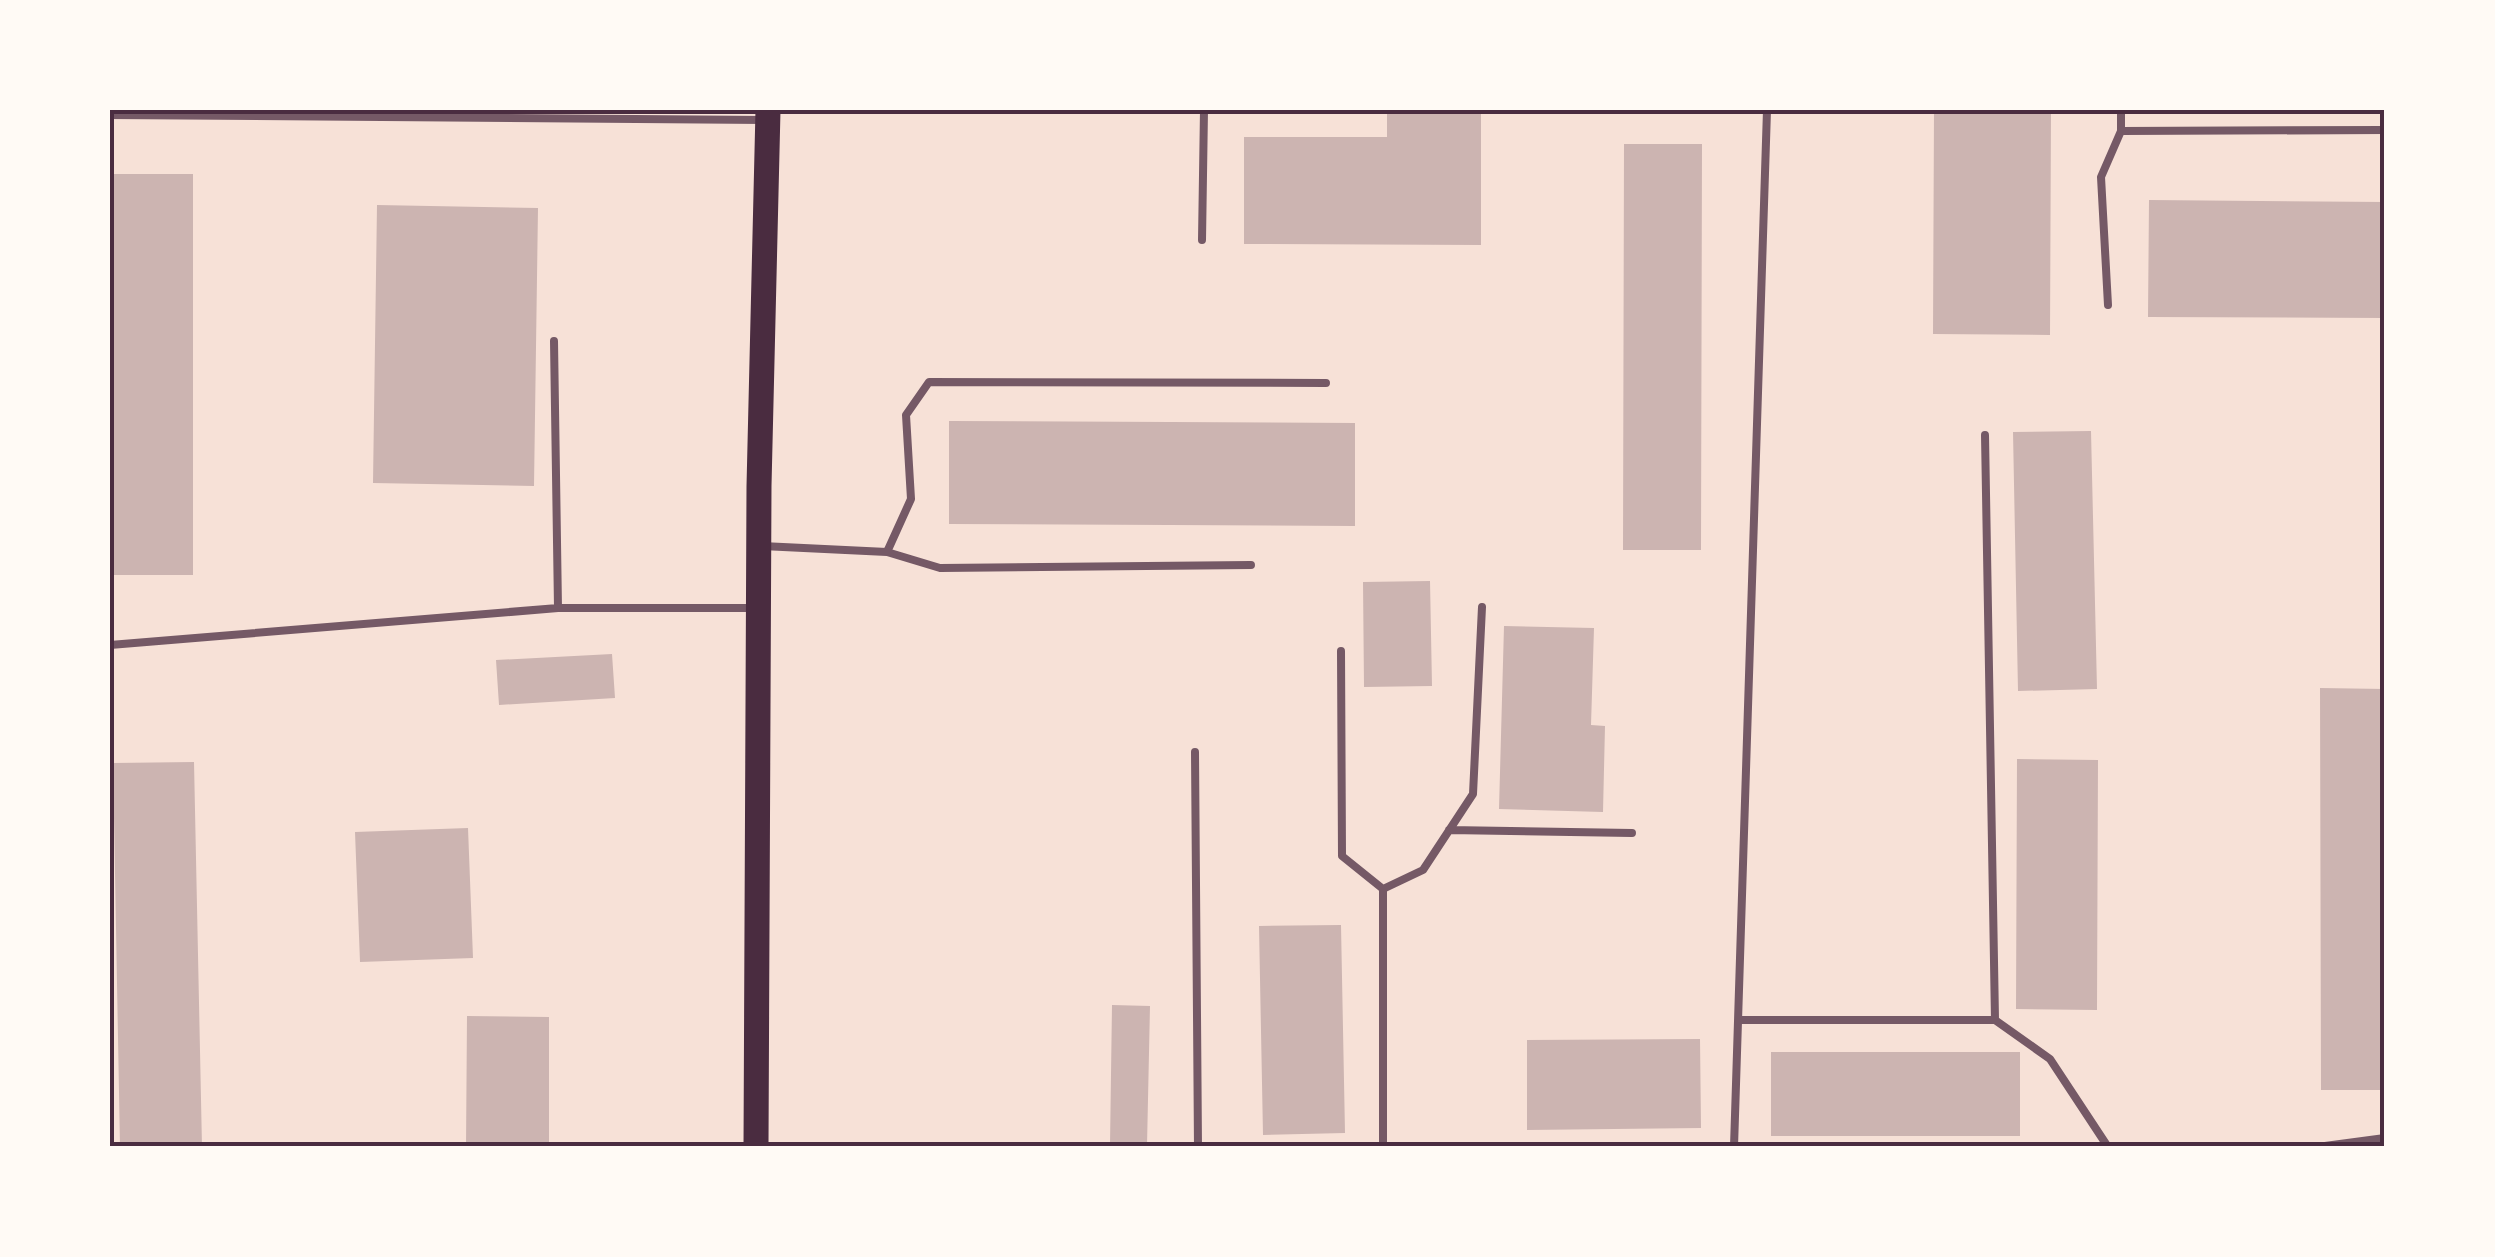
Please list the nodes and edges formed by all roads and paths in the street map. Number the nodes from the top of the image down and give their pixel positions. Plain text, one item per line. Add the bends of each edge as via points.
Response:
1 (1204, 110) edge
2 (1766, 110) edge
3 (2121, 110) edge
4 (110, 115) edge
5 (768, 115) edge
6 (2385, 130) edge
7 (2122, 131) junction
8 (1202, 240) dead end
9 (2108, 306) dead end
10 (554, 341) dead end
11 (1326, 383) dead end
12 (1985, 435) dead end
13 (759, 546) junction
14 (887, 552) junction
15 (1252, 565) dead end
16 (1482, 607) dead end
17 (558, 608) junction
18 (759, 608) junction
19 (110, 646) edge
20 (1341, 651) dead end
21 (1195, 752) dead end
22 (1450, 830) junction
23 (1632, 834) dead end
24 (1383, 889) junction
25 (1740, 1020) junction
26 (1995, 1020) junction
27 (2385, 1140) edge
28 (756, 1147) edge
29 (1198, 1147) edge
30 (1383, 1147) edge
31 (1734, 1147) edge
32 (2108, 1147) edge
33 (2325, 1147) edge

1 - 8 lane
2 - 25 lane
3 - 7 lane
4 - 5 lane
5 - 13 main road
6 - 7 lane
7 - 9 lane via 2101,178
10 - 17 lane
11 - 14 lane via 929,382 906,416 912,499
12 - 26 lane
13 - 14 lane
13 - 18 main road
14 - 15 lane via 940,568
16 - 22 lane via 1473,794
17 - 18 lane
17 - 19 lane
18 - 28 main road
20 - 24 lane via 1342,856
21 - 29 lane
22 - 23 lane
22 - 24 lane via 1423,870
24 - 30 lane
25 - 26 lane
25 - 31 lane
26 - 32 lane via 2050,1059
27 - 33 street

